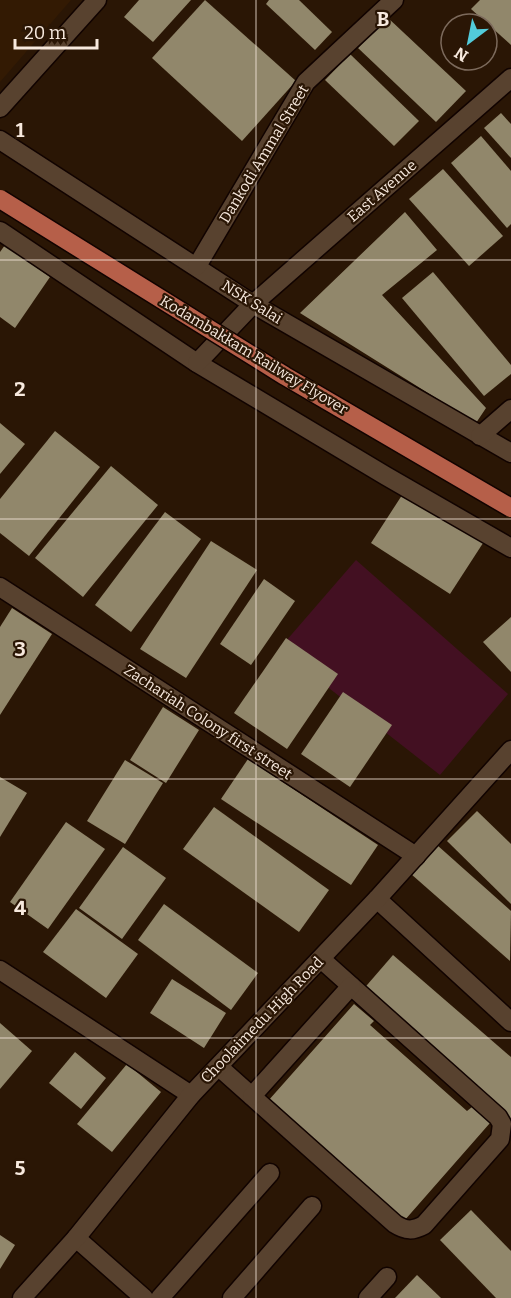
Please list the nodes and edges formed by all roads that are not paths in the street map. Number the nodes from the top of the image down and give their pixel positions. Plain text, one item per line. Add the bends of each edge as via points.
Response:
1 (97, 0) edge
2 (394, 0) edge
3 (511, 78) edge
4 (0, 108) edge
5 (0, 140) edge
6 (0, 199) edge
7 (0, 231) edge
8 (197, 266) junction
9 (253, 304) junction
10 (197, 363) junction
11 (511, 409) edge
12 (480, 436) junction
13 (511, 453) edge
14 (511, 508) edge
15 (511, 548) edge
16 (0, 587) edge
17 (511, 750) edge
18 (416, 856) junction
19 (377, 899) junction
20 (321, 959) junction
21 (0, 970) edge
22 (351, 986) junction
23 (511, 1022) edge
24 (219, 1067) junction
25 (190, 1095) junction
26 (252, 1096) junction
27 (270, 1173) dead end
28 (312, 1206) dead end
29 (76, 1238) junction
30 (387, 1277) dead end
31 (22, 1298) edge
32 (144, 1298) edge
33 (160, 1298) edge
34 (232, 1298) edge
35 (368, 1298) edge

1 - 4 street
2 - 8 street, Dankodi Ammal Street via 306,82
3 - 9 street, East Avenue
5 - 8 street, NSK Salai
6 - 14 main road, Kodambakkam Railway Flyover, bridge via 285,376
7 - 10 street
8 - 9 street, NSK Salai
9 - 10 street, East Avenue
9 - 12 street, NSK Salai
10 - 15 street
11 - 12 street
12 - 13 street, NSK Salai
16 - 18 street, Zachariah Colony first street
17 - 18 street, Choolaimedu High Road
18 - 19 street, Choolaimedu High Road
19 - 20 street, Choolaimedu High Road
19 - 23 street
20 - 22 street
20 - 24 street, Choolaimedu High Road
21 - 25 street
22 - 26 street
22 - 26 street via 498,1117 502,1125 500,1139 424,1225 410,1230 395,1224
24 - 25 street, Choolaimedu High Road
24 - 26 street
25 - 29 street, Choolaimedu High Road
27 - 33 street
28 - 34 street
29 - 31 street, Choolaimedu High Road
29 - 32 street
30 - 35 street

